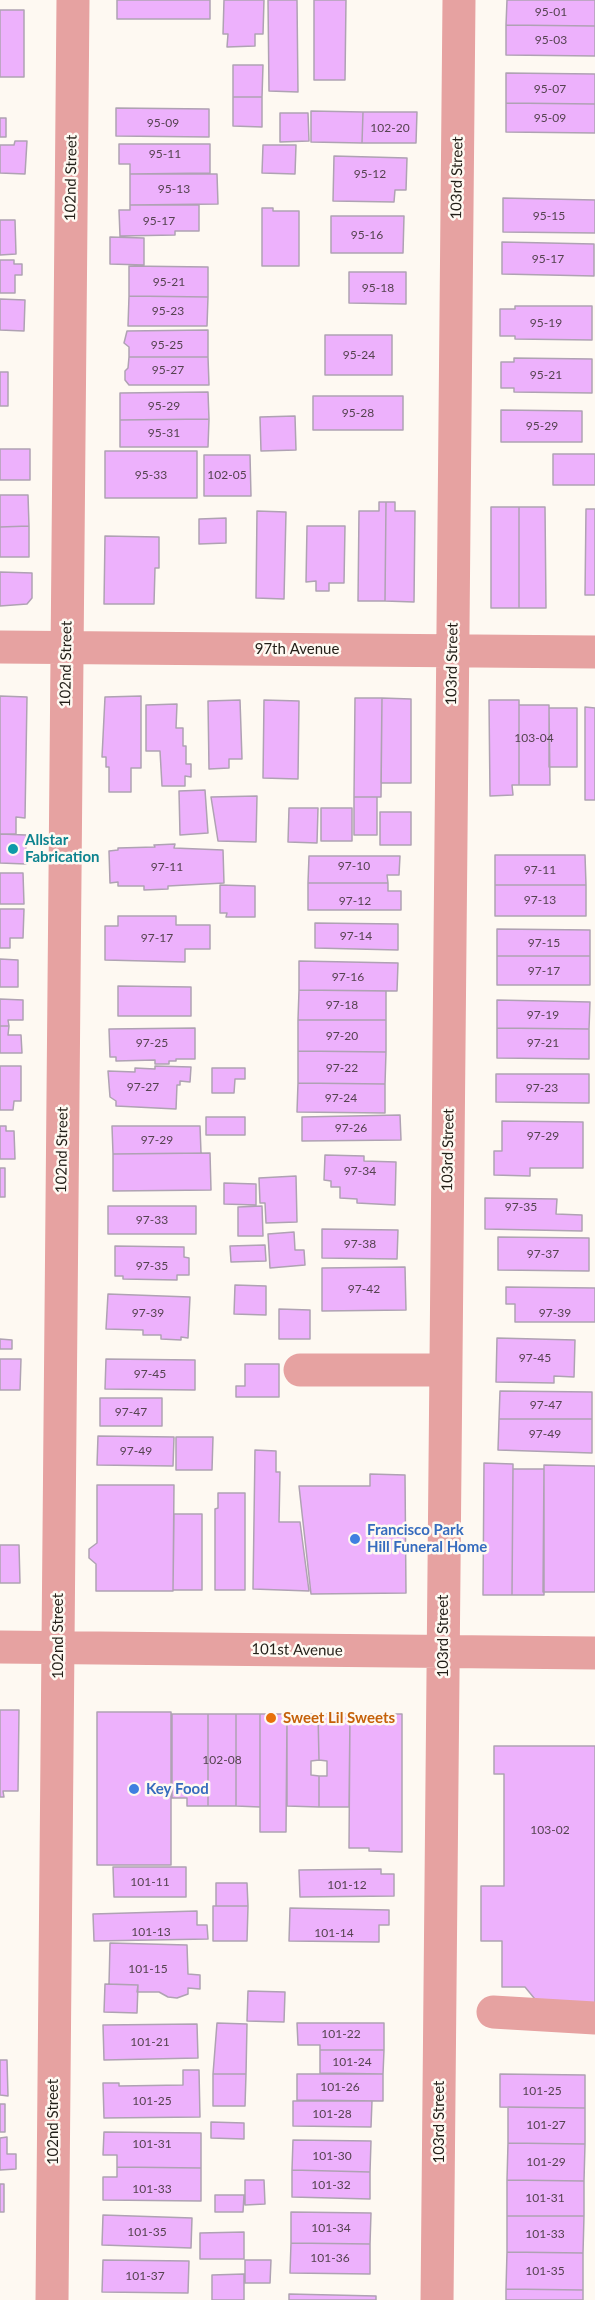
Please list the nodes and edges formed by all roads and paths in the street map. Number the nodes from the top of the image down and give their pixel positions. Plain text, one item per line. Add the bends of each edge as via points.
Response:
1 (73, 0) edge
2 (459, 0) edge
3 (0, 647) edge
4 (66, 649) junction
5 (452, 650) junction
6 (595, 652) edge
7 (300, 1370) dead end
8 (445, 1370) junction
9 (0, 1647) edge
10 (57, 1648) junction
11 (443, 1652) junction
12 (595, 1653) edge
13 (493, 2012) dead end
14 (595, 2018) edge
15 (52, 2300) edge
16 (437, 2300) edge

1 - 4 street, 102nd Street
2 - 5 street, 103rd Street
3 - 4 street, 97th Avenue
4 - 5 street, 97th Avenue
4 - 10 street, 102nd Street
5 - 6 street, 97th Avenue
5 - 8 street, 103rd Street
7 - 8 street
8 - 11 street, 103rd Street
9 - 10 street, 101st Avenue
10 - 11 street, 101st Avenue
10 - 15 street, 102nd Street
11 - 12 street, 101st Avenue
11 - 16 street, 103rd Street
13 - 14 street

